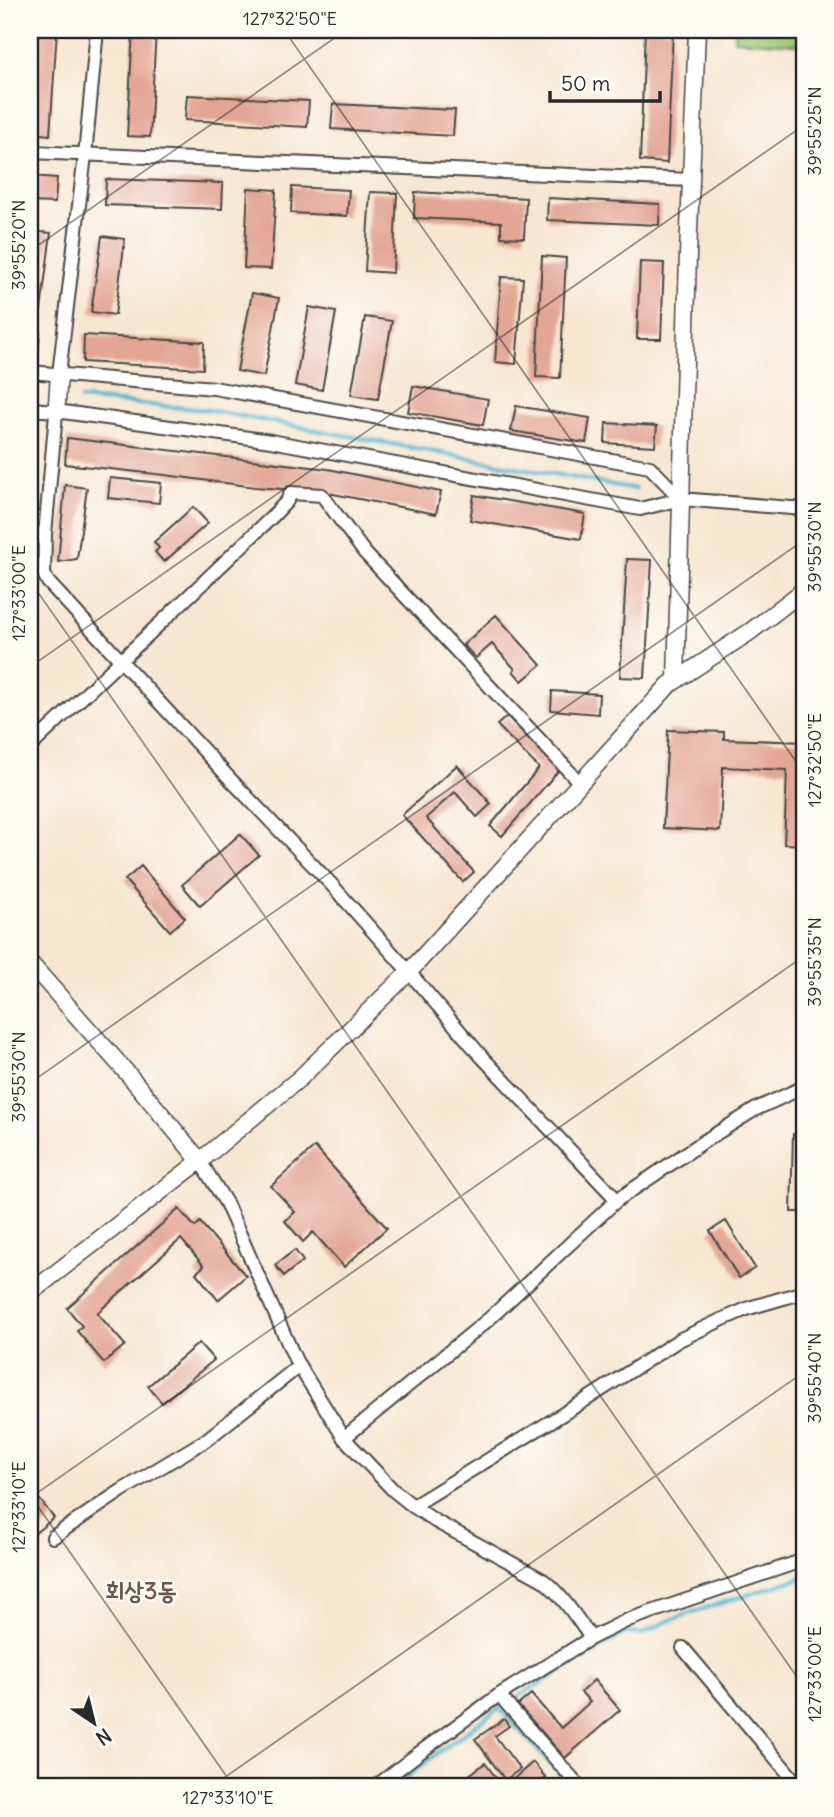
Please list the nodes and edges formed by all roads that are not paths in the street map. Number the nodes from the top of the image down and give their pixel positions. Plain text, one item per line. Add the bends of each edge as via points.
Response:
1 (96, 30) edge
2 (698, 30) edge
3 (30, 152) edge
4 (85, 155) junction
5 (691, 180) junction
6 (30, 372) edge
7 (59, 374) junction
8 (56, 407) junction
9 (30, 409) edge
10 (681, 499) junction
11 (804, 509) edge
12 (30, 533) edge
13 (45, 534) junction
14 (804, 590) edge
15 (120, 662) junction
16 (676, 679) junction
17 (30, 747) edge
18 (580, 783) junction
19 (30, 963) edge
20 (409, 971) junction
21 (804, 1087) edge
22 (200, 1161) junction
23 (617, 1200) junction
24 (804, 1292) edge
25 (30, 1293) edge
26 (299, 1366) junction
27 (344, 1438) junction
28 (413, 1506) junction
29 (53, 1537) dead end
30 (804, 1560) edge
31 (591, 1638) junction
32 (683, 1648) dead end
33 (499, 1695) junction
34 (375, 1787) edge
35 (580, 1787) edge
36 (800, 1787) edge

1 - 4 street
2 - 5 street
3 - 4 street
4 - 5 street
4 - 7 street
5 - 10 street
6 - 7 street
7 - 8 street
7 - 10 street via 214,388 650,467
8 - 9 street
8 - 10 street via 640,509
8 - 13 street
10 - 11 street
10 - 16 street
12 - 13 street
13 - 15 street via 48,582
14 - 16 street
15 - 17 street
15 - 18 street via 272,517 290,493 322,495 364,552
15 - 20 street
16 - 18 street
18 - 20 street
19 - 22 street
20 - 22 street via 300,1078
20 - 23 street via 482,1057
21 - 23 street via 716,1133
22 - 25 street
22 - 26 street via 226,1203
23 - 27 street via 489,1318
24 - 28 street via 749,1308 679,1340
26 - 27 street
26 - 29 street via 206,1440
27 - 28 street
28 - 31 street via 543,1580 562,1597
30 - 31 street via 628,1620
31 - 33 street
32 - 36 street
33 - 34 street
33 - 35 street

